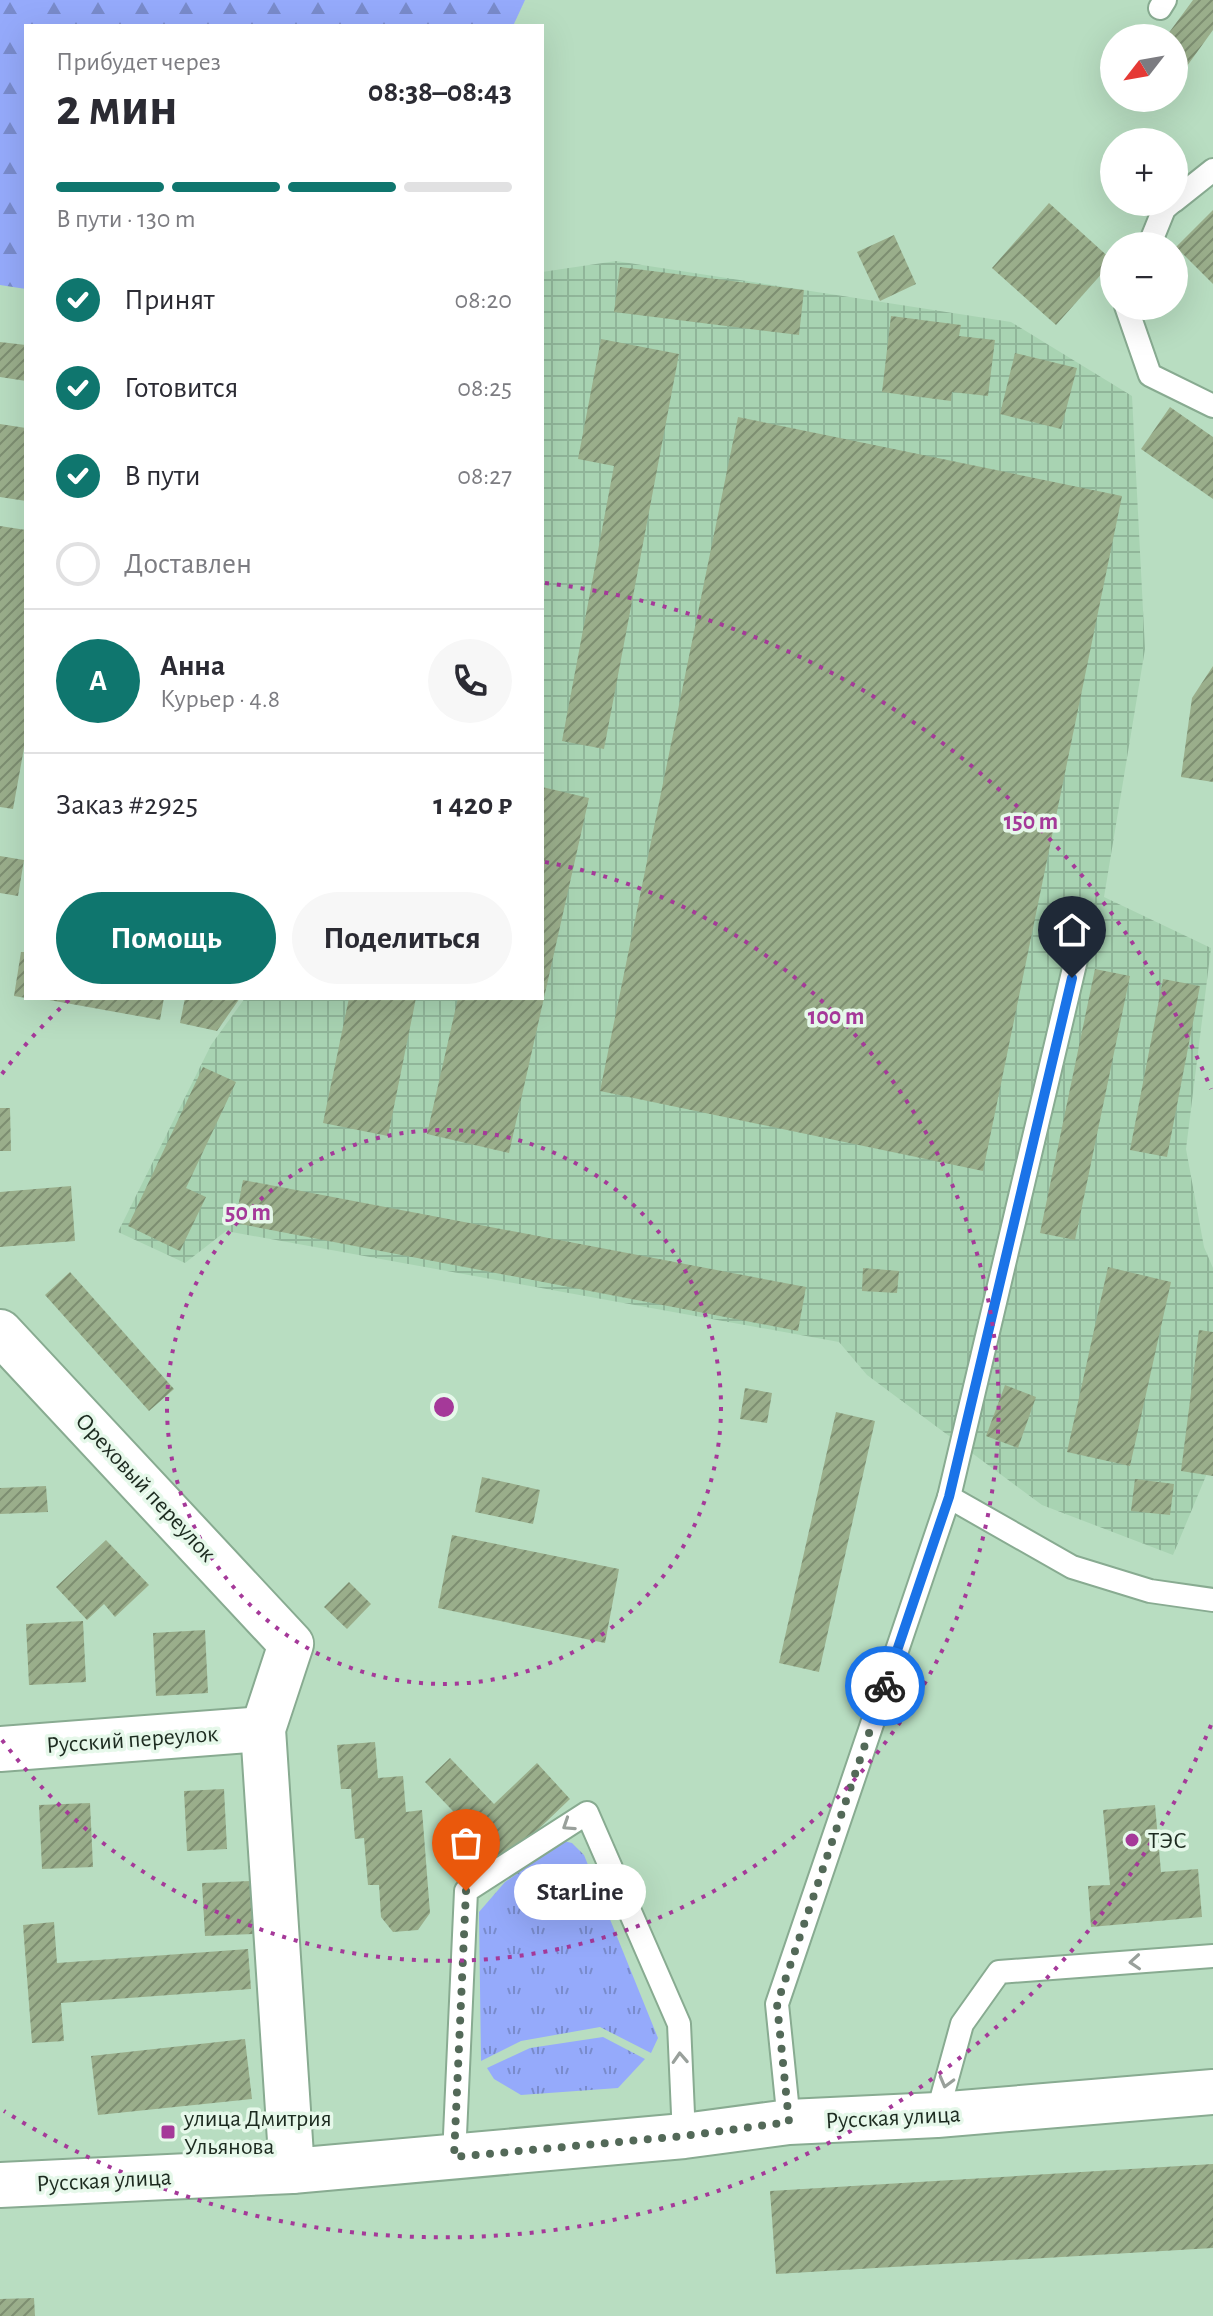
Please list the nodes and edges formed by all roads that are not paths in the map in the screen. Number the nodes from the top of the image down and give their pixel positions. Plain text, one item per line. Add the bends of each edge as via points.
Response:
1 (1213, 170) edge
2 (1188, 189) edge
3 (1131, 320) edge
4 (1213, 406) edge
5 (1079, 947) dead end
6 (0, 1332) edge
7 (949, 1497) junction
8 (1213, 1600) edge
9 (263, 1729) junction
10 (0, 1749) edge
11 (1213, 1956) edge
12 (1213, 2092) edge
13 (937, 2115) junction
14 (789, 2122) junction
15 (684, 2136) junction
16 (454, 2157) junction
17 (292, 2171) junction
18 (0, 2185) edge

1 - 2 lane
3 - 4 lane via 1150,375
5 - 7 lane
6 - 9 main road, Ореховый переулок via 291,1644
7 - 8 lane via 1072,1567 1150,1591
7 - 14 lane via 777,2004
9 - 10 main road, Русский переулок
9 - 17 main road
11 -> 13 lane via 999,1972 962,2024
12 - 13 main road, Русская улица
13 - 14 main road, Русская улица
14 - 15 main road, Русская улица
15 - 16 main road, Русская улица
15 -> 16 lane via 679,2024 587,1813 466,1891
16 - 17 main road, Русская улица
17 - 18 main road, Русская улица

